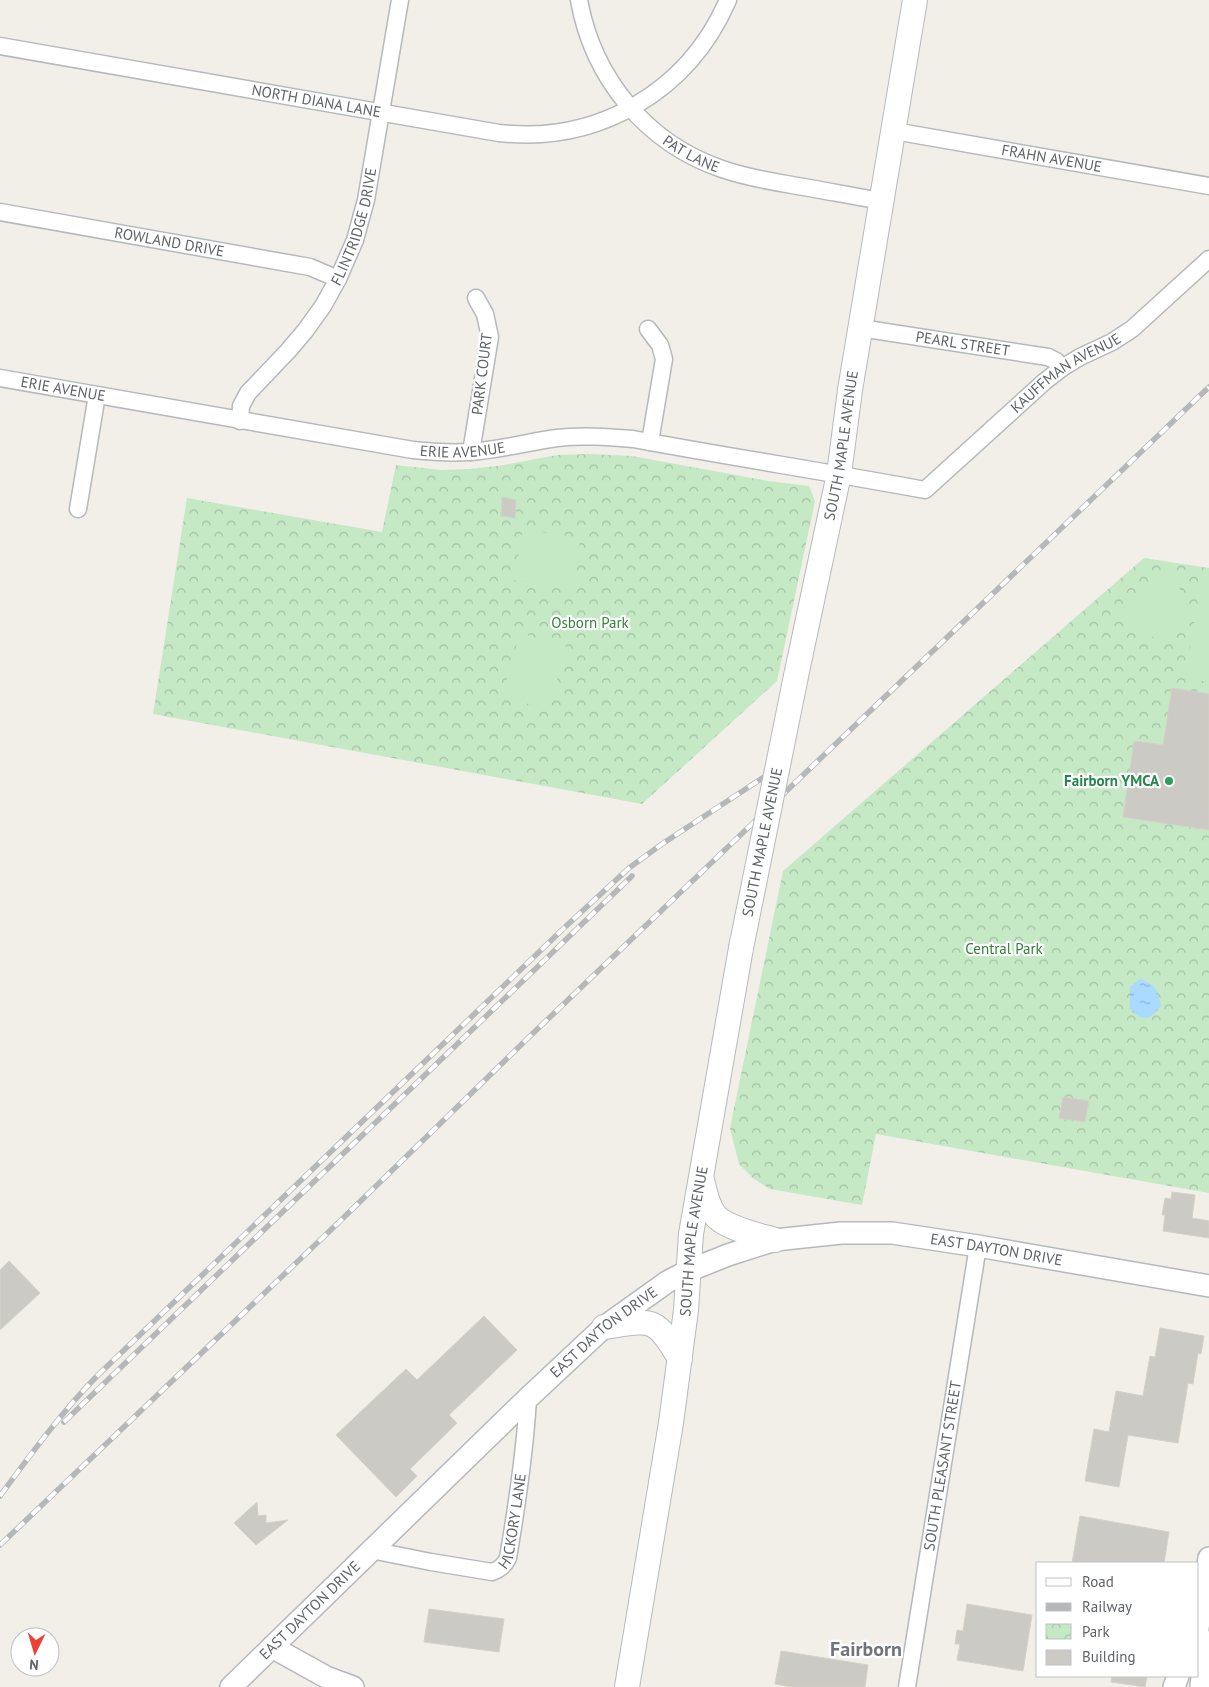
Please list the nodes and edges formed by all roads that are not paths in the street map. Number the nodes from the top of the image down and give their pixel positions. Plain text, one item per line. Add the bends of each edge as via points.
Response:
1 (400, 0) edge
2 (579, 0) edge
3 (728, 0) edge
4 (915, 0) edge
5 (0, 46) edge
6 (631, 108) junction
7 (381, 113) junction
8 (894, 131) junction
9 (1209, 186) edge
10 (882, 201) junction
11 (0, 212) edge
12 (1209, 259) edge
13 (338, 279) junction
14 (476, 298) dead end
15 (860, 328) junction
16 (648, 329) dead end
17 (1062, 368) junction
18 (0, 378) edge
19 (97, 395) junction
20 (240, 421) junction
21 (650, 442) junction
22 (471, 452) junction
23 (839, 474) junction
24 (925, 490) joint
25 (78, 509) dead end
26 (701, 1177) junction
27 (775, 1240) junction
28 (978, 1246) junction
29 (688, 1271) junction
30 (1209, 1286) edge
31 (604, 1326) junction
32 (680, 1359) junction
33 (528, 1398) junction
34 (371, 1550) junction
35 (1209, 1558) edge
36 (1199, 1622) edge
37 (1199, 1635) edge
38 (272, 1647) junction
39 (231, 1687) edge
40 (350, 1687) edge
41 (627, 1687) edge
42 (907, 1687) edge
43 (1201, 1687) edge

1 - 7 street, FLINTRIDGE DRIVE
2 - 6 street, PAT LANE via 586,29 601,66
3 - 6 street, NORTH DIANA LANE via 705,41 681,70
4 - 8 main road, SOUTH MAPLE AVENUE
5 - 7 street, NORTH DIANA LANE
6 - 7 street, NORTH DIANA LANE via 582,128 557,134 531,135 499,134
6 - 10 street, PAT LANE via 671,144 721,169 746,177
7 - 13 street, FLINTRIDGE DRIVE via 366,200 355,240
8 - 9 street, FRAHN AVENUE
8 - 10 main road, SOUTH MAPLE AVENUE
10 - 15 main road, SOUTH MAPLE AVENUE
11 - 13 street, ROWLAND DRIVE via 310,267
12 - 17 street, KAUFFMAN AVENUE via 1132,329
13 - 20 street, FLINTRIDGE DRIVE via 305,331 248,393 241,406
14 - 22 street, PARK COURT via 485,314 490,337
15 - 17 street, PEARL STREET via 1048,357
15 - 23 main road, SOUTH MAPLE AVENUE
16 - 21 street via 660,345 664,359
17 - 24 street, KAUFFMAN AVENUE
18 - 19 street, ERIE AVENUE
19 - 20 street, ERIE AVENUE
19 - 25 street
20 - 22 street, ERIE AVENUE via 413,450
21 - 22 street, ERIE AVENUE via 591,436
21 - 23 street, ERIE AVENUE
23 - 24 street, ERIE AVENUE
23 - 26 main road, SOUTH MAPLE AVENUE, bridge via 741,948
26 - 27 main road via 714,1214 730,1225
26 - 29 main road, SOUTH MAPLE AVENUE via 690,1234
27 - 28 street, EAST DAYTON DRIVE via 841,1233 892,1233
27 - 29 street, EAST DAYTON DRIVE
28 - 30 street, EAST DAYTON DRIVE
28 - 42 street, SOUTH PLEASANT STREET
29 - 31 street, EAST DAYTON DRIVE via 666,1282
29 - 32 main road, SOUTH MAPLE AVENUE
31 - 32 main road via 637,1322 654,1325 668,1339
31 - 33 street, EAST DAYTON DRIVE
32 - 41 main road, SOUTH MAPLE AVENUE
33 - 34 street, EAST DAYTON DRIVE
33 - 34 street, HICKORY LANE via 508,1558 500,1570 492,1572
34 - 38 street, EAST DAYTON DRIVE
35 - 36 street
37 - 43 street via 1205,1649
38 - 39 street, EAST DAYTON DRIVE
38 - 40 street

